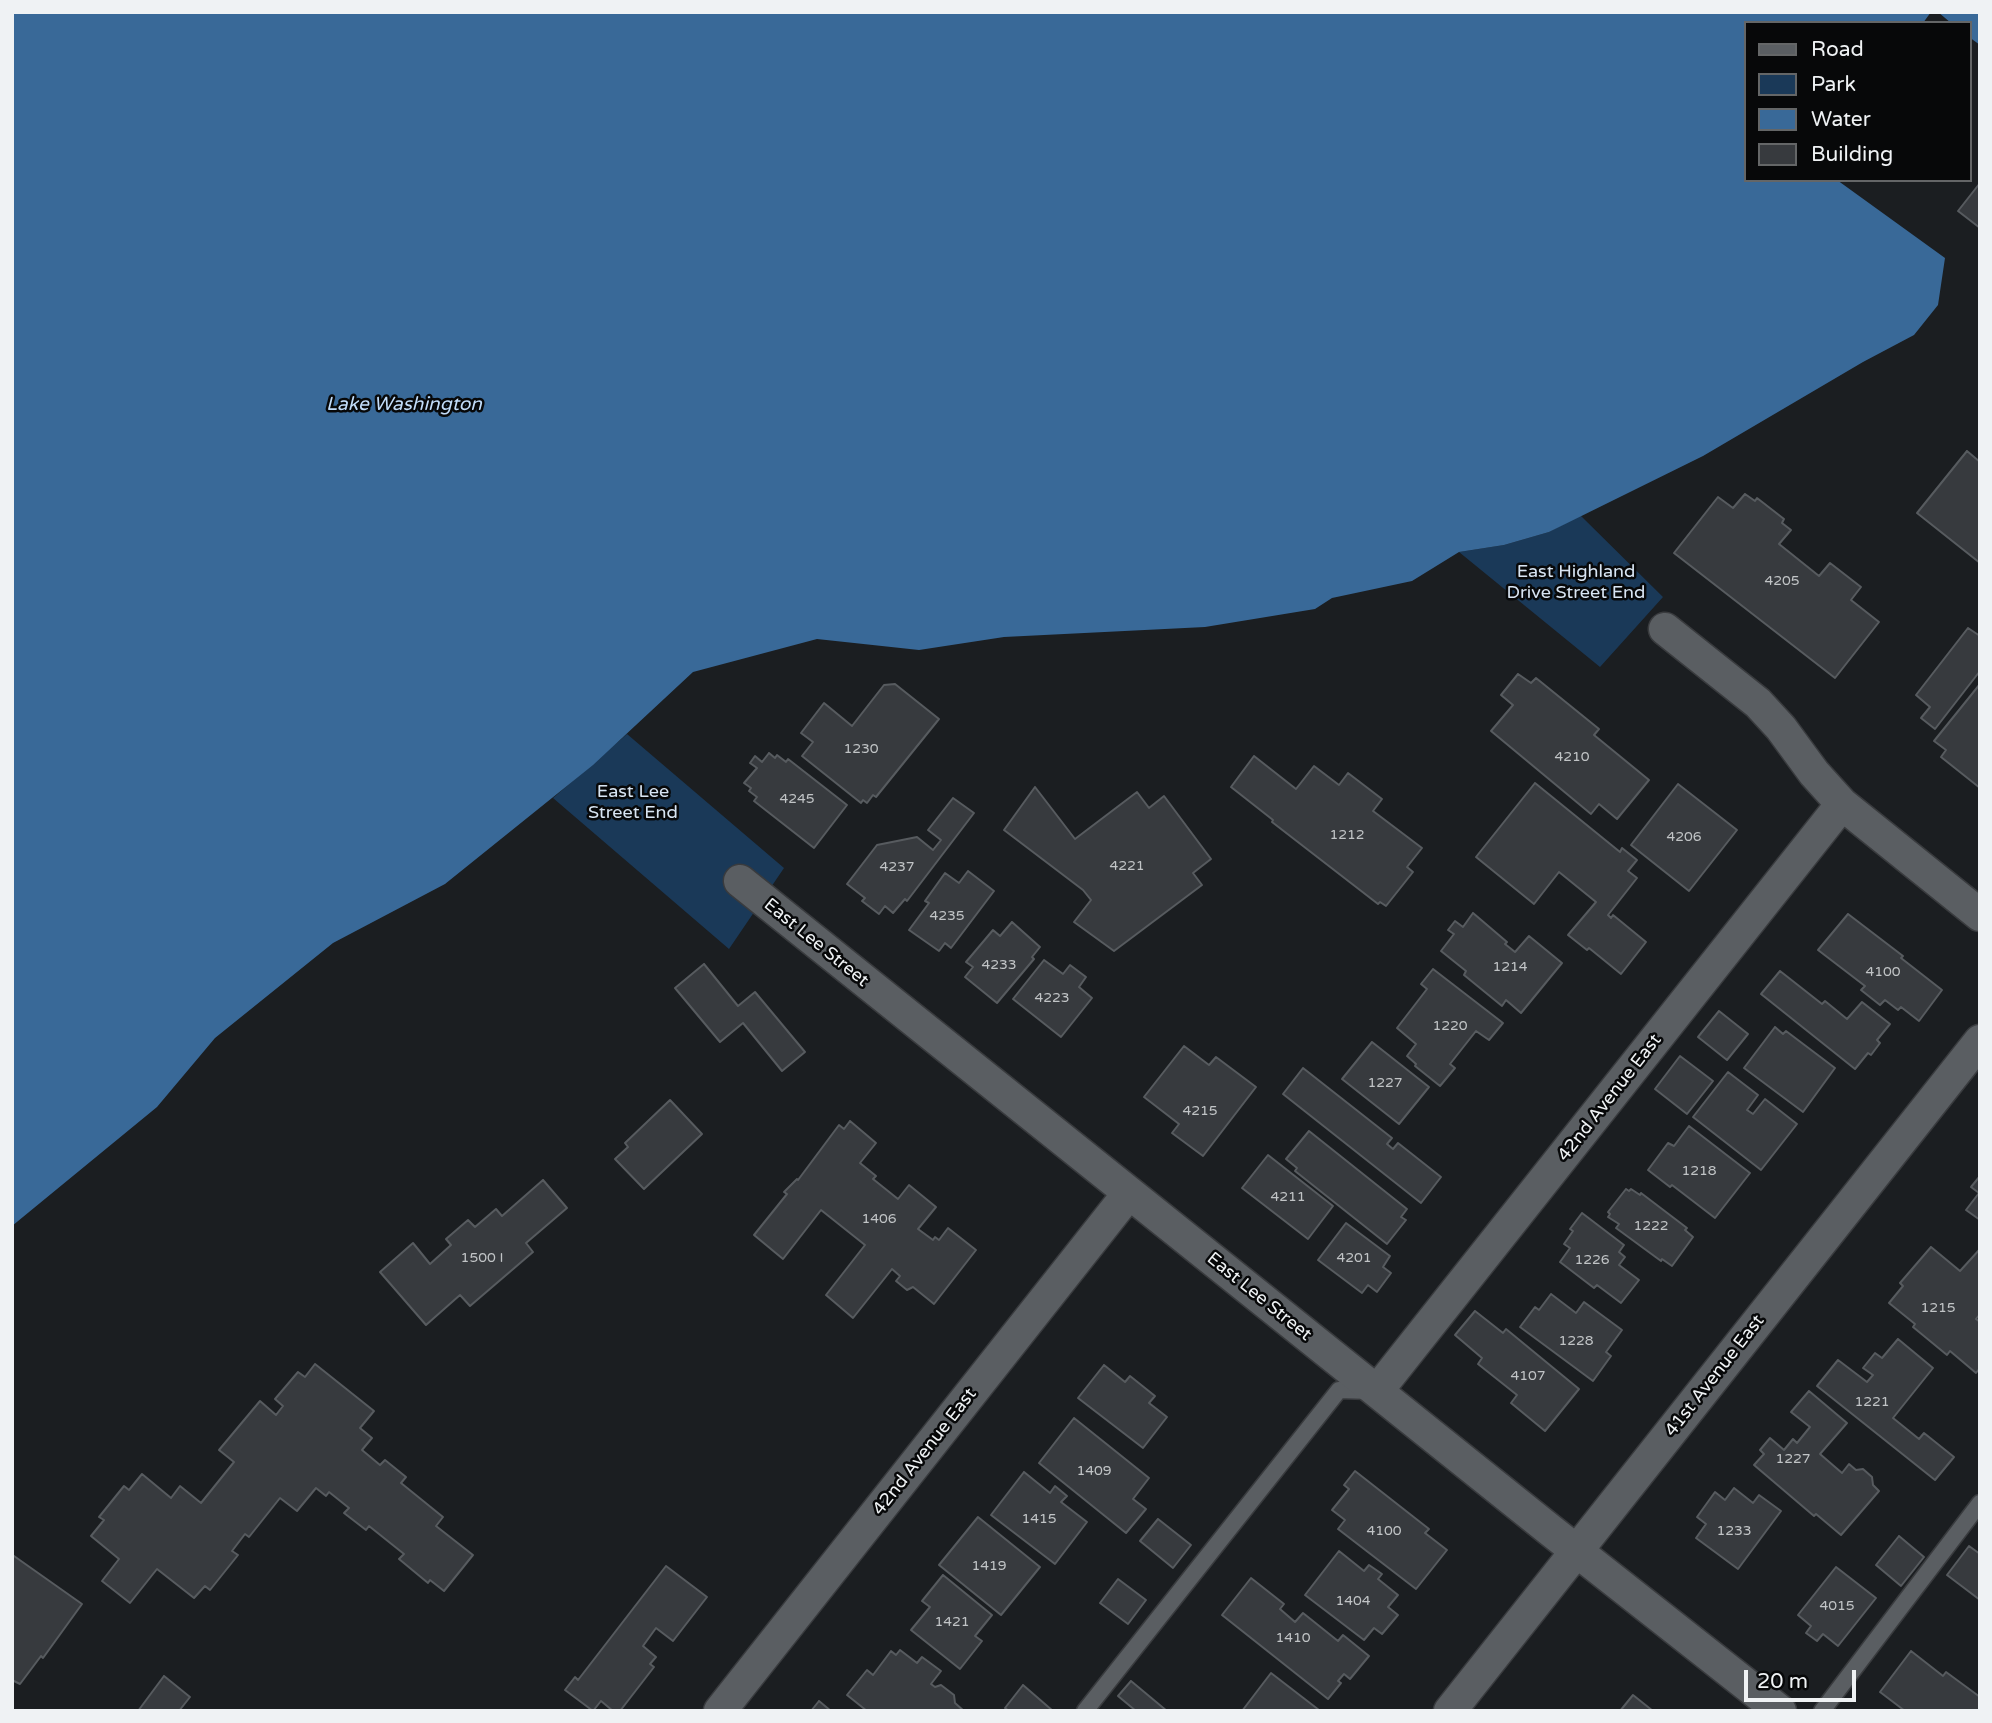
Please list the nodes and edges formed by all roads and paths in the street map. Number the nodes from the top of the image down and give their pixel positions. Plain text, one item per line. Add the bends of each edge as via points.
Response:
1 (1665, 629) dead end
2 (1842, 804) junction
3 (740, 881) dead end
4 (1980, 915) edge
5 (1980, 1041) edge
6 (1129, 1193) junction
7 (1377, 1391) junction
8 (1980, 1503) edge
9 (1577, 1551) junction
10 (720, 1711) edge
11 (1085, 1711) edge
12 (1450, 1711) edge
13 (1780, 1711) edge
14 (1822, 1711) edge

1 - 2 street via 1758,703
2 - 4 street
2 - 7 street, 42nd Avenue East
3 - 6 street, East Lee Street
5 - 9 street, 41st Avenue East
6 - 7 street, East Lee Street
6 - 10 street, 42nd Avenue East
7 - 9 street, East Lee Street
7 - 11 lane via 1339,1390
8 - 14 lane
9 - 12 street, 41st Avenue East
9 - 13 street, East Lee Street

